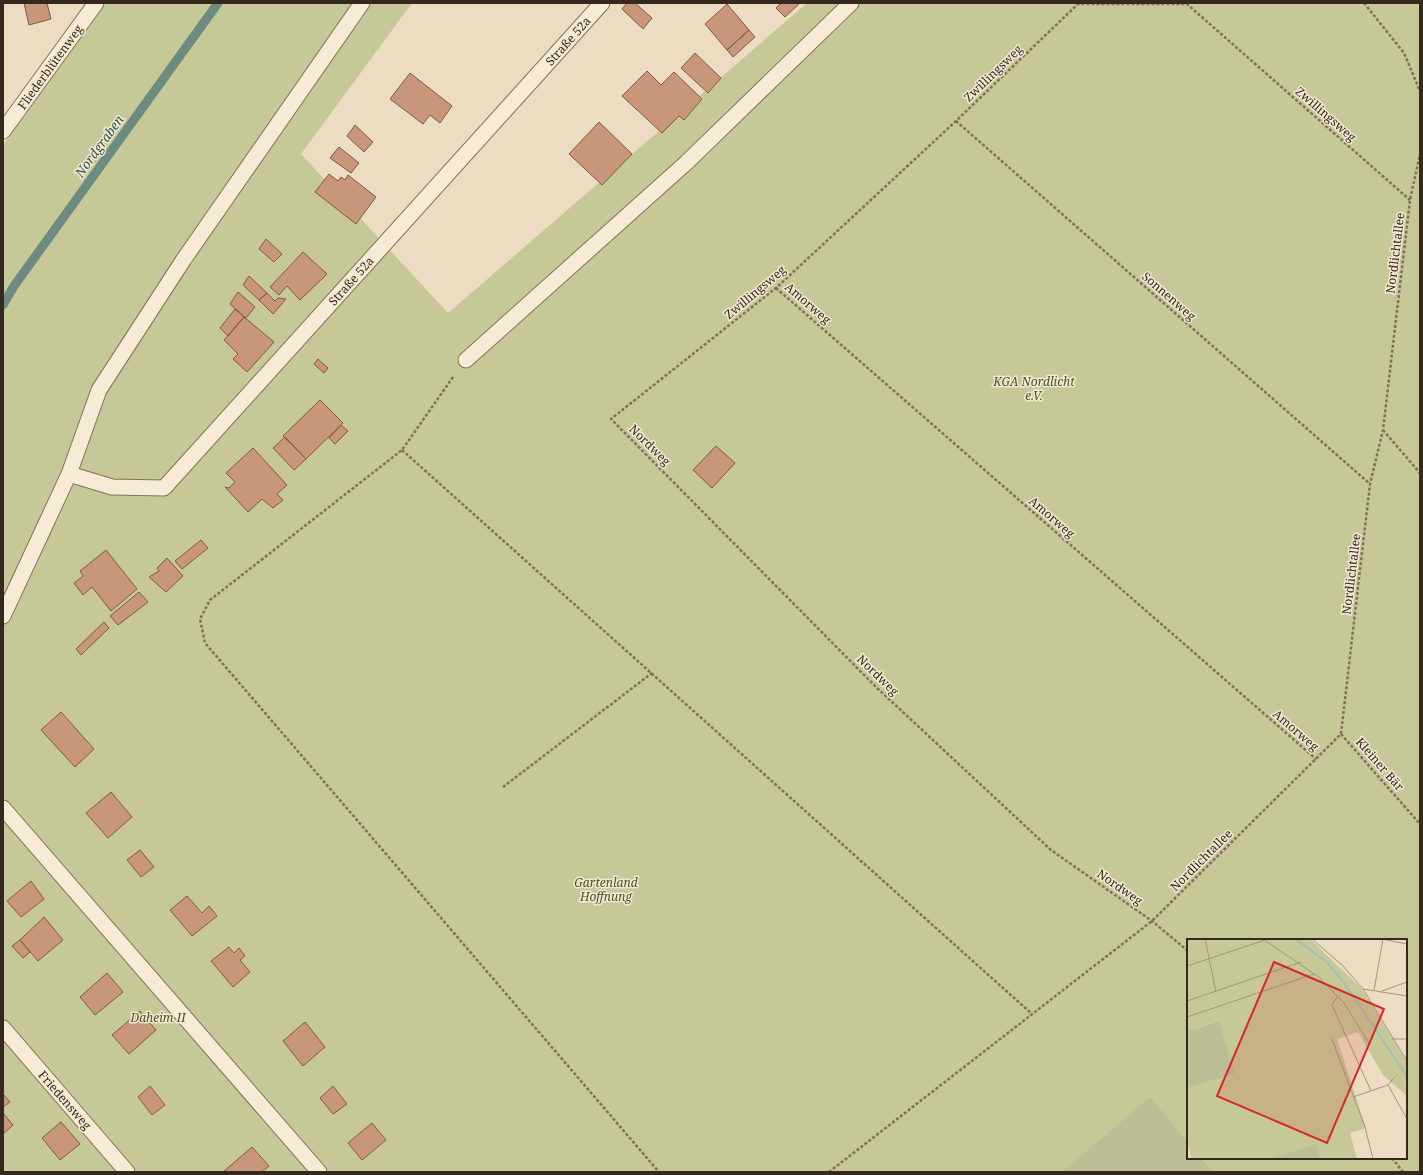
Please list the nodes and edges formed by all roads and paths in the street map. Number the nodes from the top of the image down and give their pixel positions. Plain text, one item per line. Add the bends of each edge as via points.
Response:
1 (96, 3) edge
2 (362, 3) edge
3 (602, 3) edge
4 (851, 3) edge
5 (1364, 3) edge
6 (1420, 91) edge
7 (956, 121) junction
8 (3, 131) edge
9 (1420, 154) edge
10 (1410, 200) junction
11 (776, 288) junction
12 (466, 360) joint
13 (611, 419) joint
14 (1383, 430) junction
15 (402, 450) junction
16 (1420, 473) edge
17 (69, 474) junction
18 (1370, 484) junction
19 (3, 616) edge
20 (652, 673) junction
21 (1341, 734) junction
22 (1316, 759) junction
23 (503, 787) dead end
24 (3, 808) edge
25 (1420, 824) edge
26 (1152, 921) junction
27 (1187, 950) edge
28 (1032, 1014) junction
29 (3, 1028) edge
30 (1393, 1159) edge
31 (127, 1172) edge
32 (319, 1172) edge
33 (659, 1172) edge
34 (829, 1172) edge
35 (1403, 1172) edge

1 - 8 lane, Fliederblütenweg
2 - 17 lane via 184,259 99,390
3 - 17 lane, Straße 52a via 164,488 112,487
4 - 12 lane via 686,164
5 - 6 path via 1404,53
7 - 10 path, Zwillingsweg via 1078,4 1187,4
7 - 11 path, Zwillingsweg
7 - 18 path, Sonnenweg
9 - 10 path, Nordlichtallee
10 - 14 path, Nordlichtallee
11 - 13 path, Zwillingsweg
11 - 22 path, Amorweg
12 - 15 path
13 - 26 path, Nordweg via 876,687 1050,850
14 - 16 path
14 - 18 path, Nordlichtallee
15 - 20 path
15 - 33 path via 210,600 200,620 205,643
17 - 19 lane
18 - 21 path, Nordlichtallee
20 - 23 path
20 - 28 path
21 - 22 path, Nordlichtallee
21 - 25 path, Kleiner Bär
22 - 26 path, Nordlichtallee
24 - 32 lane
26 - 27 path, Nordweg
26 - 28 path, Nordlichtallee
28 - 34 path, Nordlichtallee
29 - 31 lane, Friedensweg
30 - 35 path

